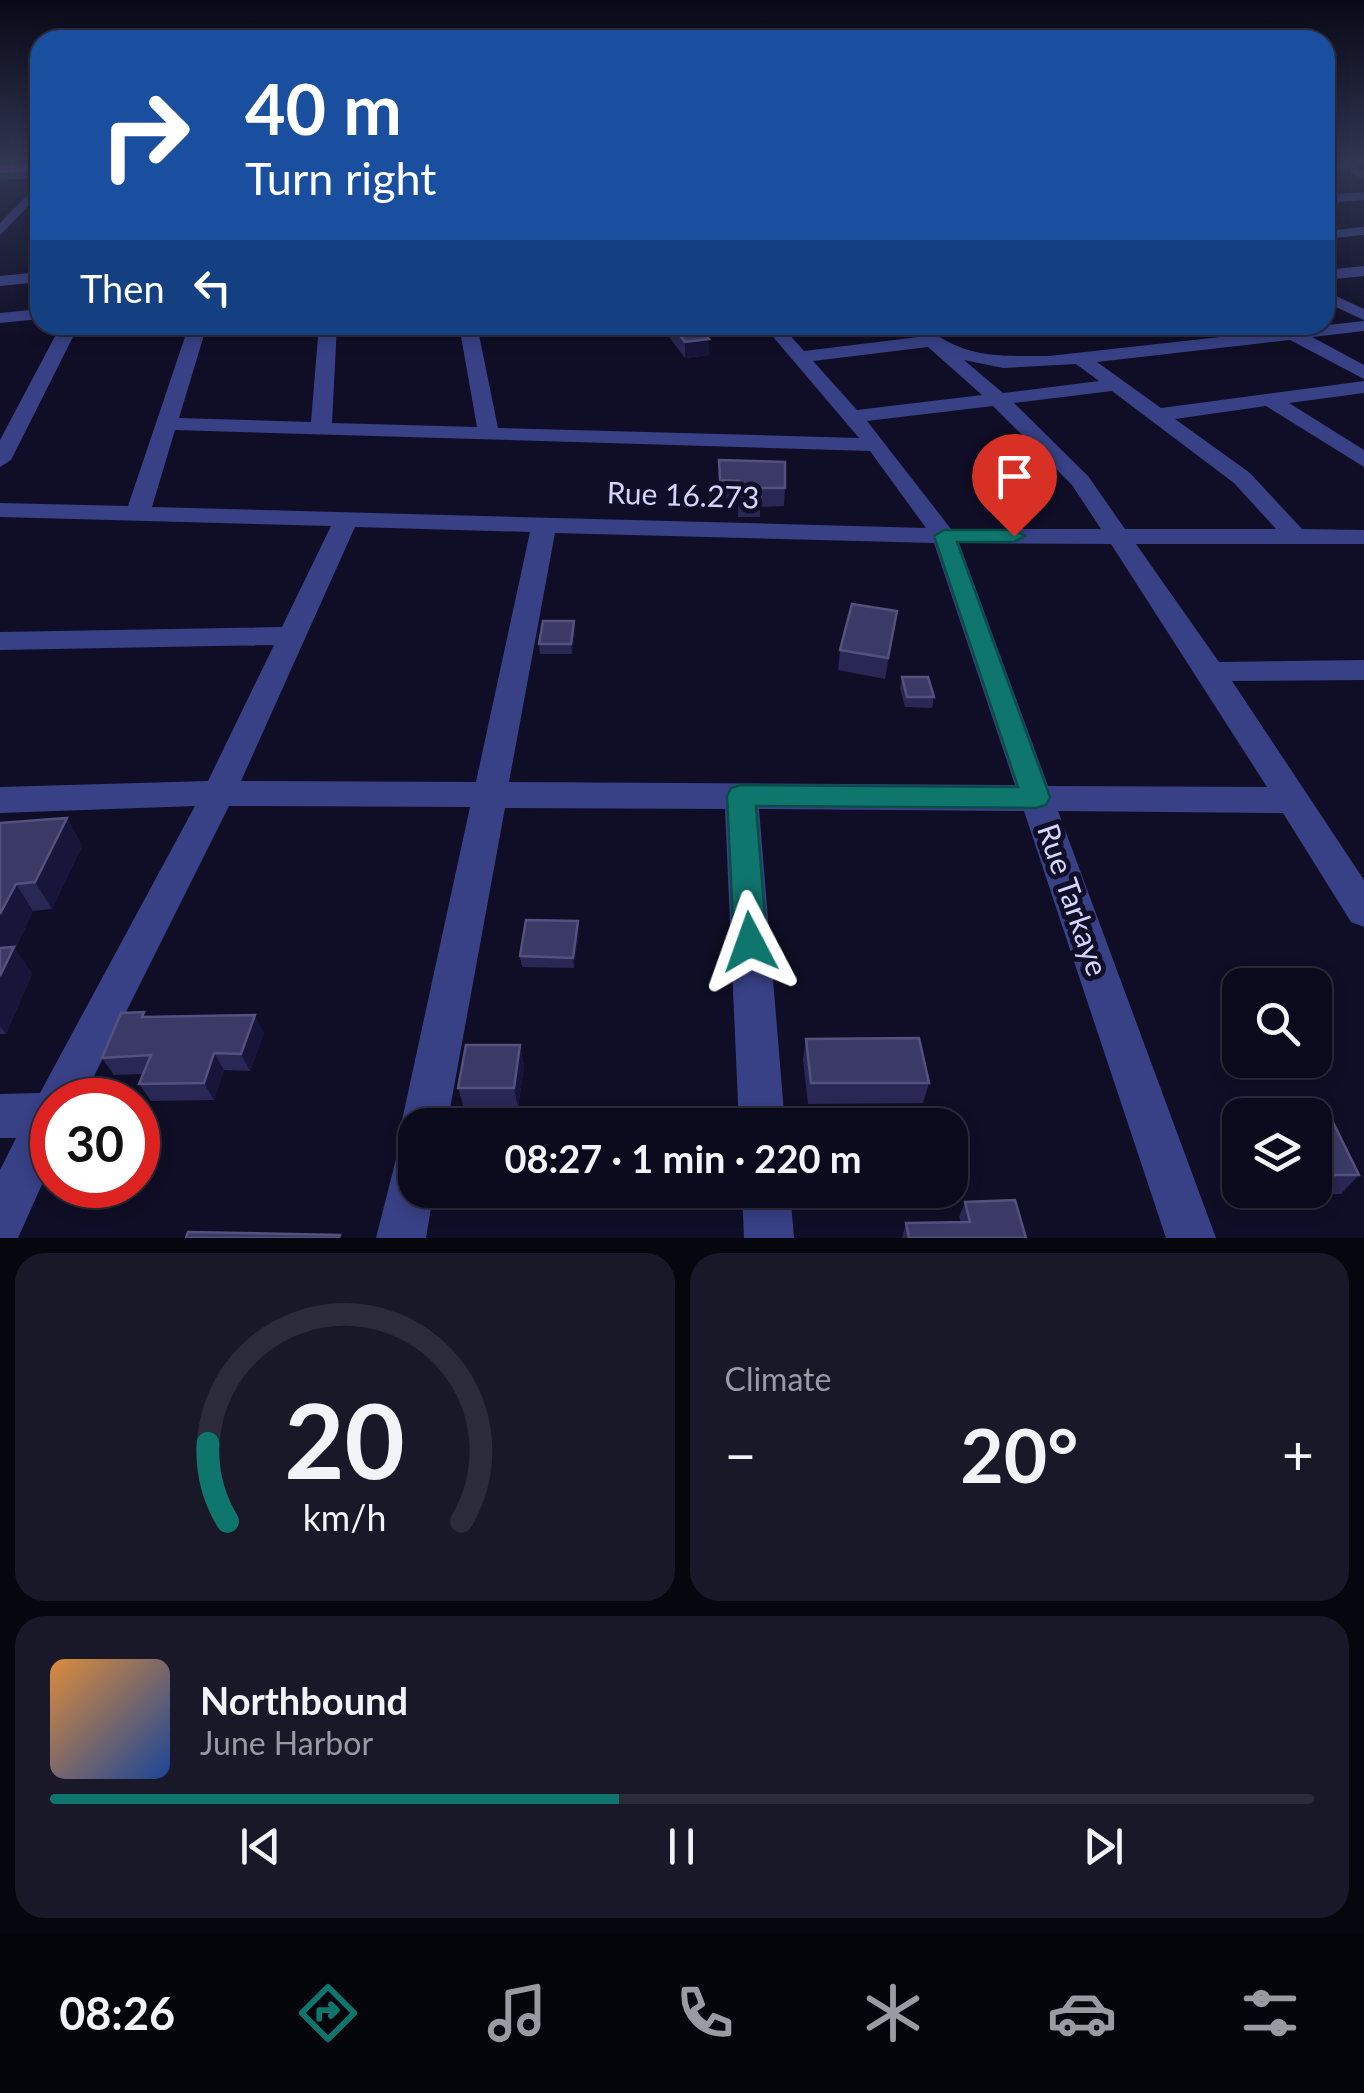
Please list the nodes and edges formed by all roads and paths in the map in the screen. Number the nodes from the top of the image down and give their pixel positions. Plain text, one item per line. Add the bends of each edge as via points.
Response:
1 (1364, 231) edge
2 (1335, 234) edge
3 (1364, 271) edge
4 (1335, 274) edge
5 (30, 278) edge
6 (0, 281) edge
7 (1335, 301) edge
8 (1364, 314) edge
9 (30, 315) edge
10 (0, 318) edge
11 (1364, 326) edge
12 (1335, 327) edge
13 (65, 335) edge
14 (195, 335) edge
15 (327, 335) edge
16 (470, 335) edge
17 (781, 335) edge
18 (929, 335) edge
19 (1244, 335) edge
20 (1296, 335) edge
21 (799, 356) junction
22 (1081, 359) junction
23 (1364, 372) edge
24 (1116, 385) junction
25 (1364, 387) edge
26 (996, 398) junction
27 (1270, 400) junction
28 (1158, 415) junction
29 (850, 417) junction
30 (166, 424) junction
31 (322, 429) junction
32 (489, 434) junction
33 (876, 445) junction
34 (0, 460) edge
35 (1364, 460) edge
36 (0, 510) edge
37 (138, 513) junction
38 (346, 520) junction
39 (544, 525) junction
40 (944, 536) junction
41 (1120, 536) junction
42 (1295, 536) junction
43 (1364, 537) edge
44 (292, 636) junction
45 (0, 641) edge
46 (1364, 670) edge
47 (1210, 672) junction
48 (220, 793) junction
49 (491, 794) junction
50 (741, 796) junction
51 (1036, 797) junction
52 (0, 800) edge
53 (1294, 800) junction
54 (1364, 911) edge
55 (70, 1078) edge
56 (427, 1108) edge
57 (761, 1108) edge
58 (30, 1112) edge
59 (0, 1116) edge
60 (30, 1159) edge
61 (407, 1208) edge
62 (767, 1208) edge
63 (0, 1222) edge
64 (401, 1238) edge
65 (769, 1238) edge
66 (1191, 1238) edge

1 - 2 street
3 - 4 street
5 - 6 street
7 - 8 street
9 - 10 street
11 - 12 street
13 - 34 street
14 - 30 street
15 - 31 street
16 - 32 street
17 - 21 street, Rue Tarkaye
18 - 21 street
18 - 22 street via 1004,362
18 - 26 street
19 - 22 street
20 - 23 street
21 - 29 street, Rue Tarkaye
22 - 24 street
24 - 26 street
24 - 28 street
25 - 27 street
26 - 29 street
26 - 41 street via 1080,481
27 - 28 street
27 - 35 street
28 - 42 street via 1242,478
29 - 33 street, Rue Tarkaye
30 - 31 street
30 - 37 street
31 - 32 street
32 - 33 street
33 - 40 street, Rue Tarkaye
36 - 37 street, Rue 16.273
37 - 38 street, Rue 16.273
38 - 39 street, Rue 16.273
38 - 44 street
39 - 40 street, Rue 16.273
39 - 49 street
40 - 41 street, Rue 16.273
40 - 51 street, Rue Tarkaye
41 - 42 street, Rue 16.273
41 - 47 street
42 - 43 street, Rue 16.273
44 - 45 street
44 - 48 street
46 - 47 street
47 - 53 street
48 - 49 street
48 - 52 street
48 - 55 street
49 - 50 street
49 - 56 street
50 - 51 street
50 - 57 street
51 - 53 street
51 - 66 street, Rue Tarkaye
53 - 54 street
58 - 59 street
60 - 63 street
61 - 64 street
62 - 65 street

